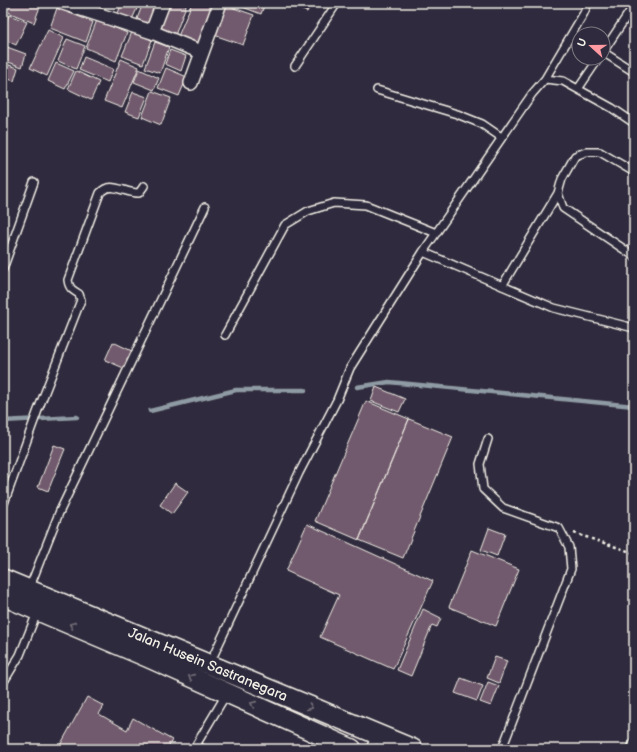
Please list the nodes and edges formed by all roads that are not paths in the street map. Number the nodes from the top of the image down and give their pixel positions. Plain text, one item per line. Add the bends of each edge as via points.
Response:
1 (65, 3) edge
2 (163, 3) edge
3 (220, 3) edge
4 (337, 3) edge
5 (588, 3) edge
6 (634, 5) edge
7 (152, 32) junction
8 (611, 40) edge
9 (201, 52) junction
10 (611, 57) edge
11 (295, 66) dead end
12 (594, 66) edge
13 (633, 70) edge
14 (545, 79) junction
15 (191, 83) dead end
16 (578, 89) junction
17 (377, 90) dead end
18 (634, 123) edge
19 (502, 137) junction
20 (634, 172) edge
21 (34, 182) dead end
22 (144, 186) dead end
23 (558, 193) junction
24 (205, 207) dead end
25 (436, 233) junction
26 (423, 252) junction
27 (634, 256) edge
28 (3, 269) edge
29 (502, 286) junction
30 (634, 328) edge
31 (225, 335) dead end
32 (488, 439) dead end
33 (3, 506) edge
34 (3, 579) edge
35 (29, 589) junction
36 (3, 596) edge
37 (38, 610) junction
38 (210, 665) junction
39 (3, 684) edge
40 (227, 693) junction
41 (374, 741) edge
42 (634, 742) edge
43 (195, 747) edge
44 (203, 749) edge
45 (352, 749) edge
46 (413, 749) edge
47 (502, 749) edge
48 (631, 749) edge

1 - 7 street
2 - 7 street
3 - 9 street
4 - 11 lane
5 - 14 lane
6 - 8 lane
7 - 9 street
9 - 15 street
10 - 13 lane
12 - 16 lane
14 - 16 lane via 563,81
14 - 19 lane
16 - 18 lane
17 - 19 lane via 458,114 482,124
19 - 25 lane
20 - 23 lane via 600,152 586,152 575,156 562,179
21 - 28 lane
22 - 33 lane via 140,193 133,194 111,186 104,188 100,193 68,280 68,286 79,294 81,300
23 - 27 lane via 563,208
23 - 29 lane
24 - 35 lane via 56,520
25 - 26 lane
25 - 31 lane via 366,205 334,203 308,211 285,225
26 - 29 lane
26 - 38 lane via 350,368
29 - 30 lane via 562,310
32 - 47 lane via 480,464 483,489 502,508 559,528 569,547 570,569
34 - 35 main road, Jalan Husein Sastranegara
35 - 38 main road, Jalan Husein Sastranegara
36 - 37 main road, Jalan Husein Sastranegara
37 - 39 lane via 20,655
40 -> 37 main road, Jalan Husein Sastranegara
38 -> 41 main road, Jalan Husein Sastranegara
40 - 43 lane
45 -> 40 main road, Jalan Husein Sastranegara
41 - 46 main road, Jalan Husein Sastranegara
42 - 48 lane
43 - 44 lane

